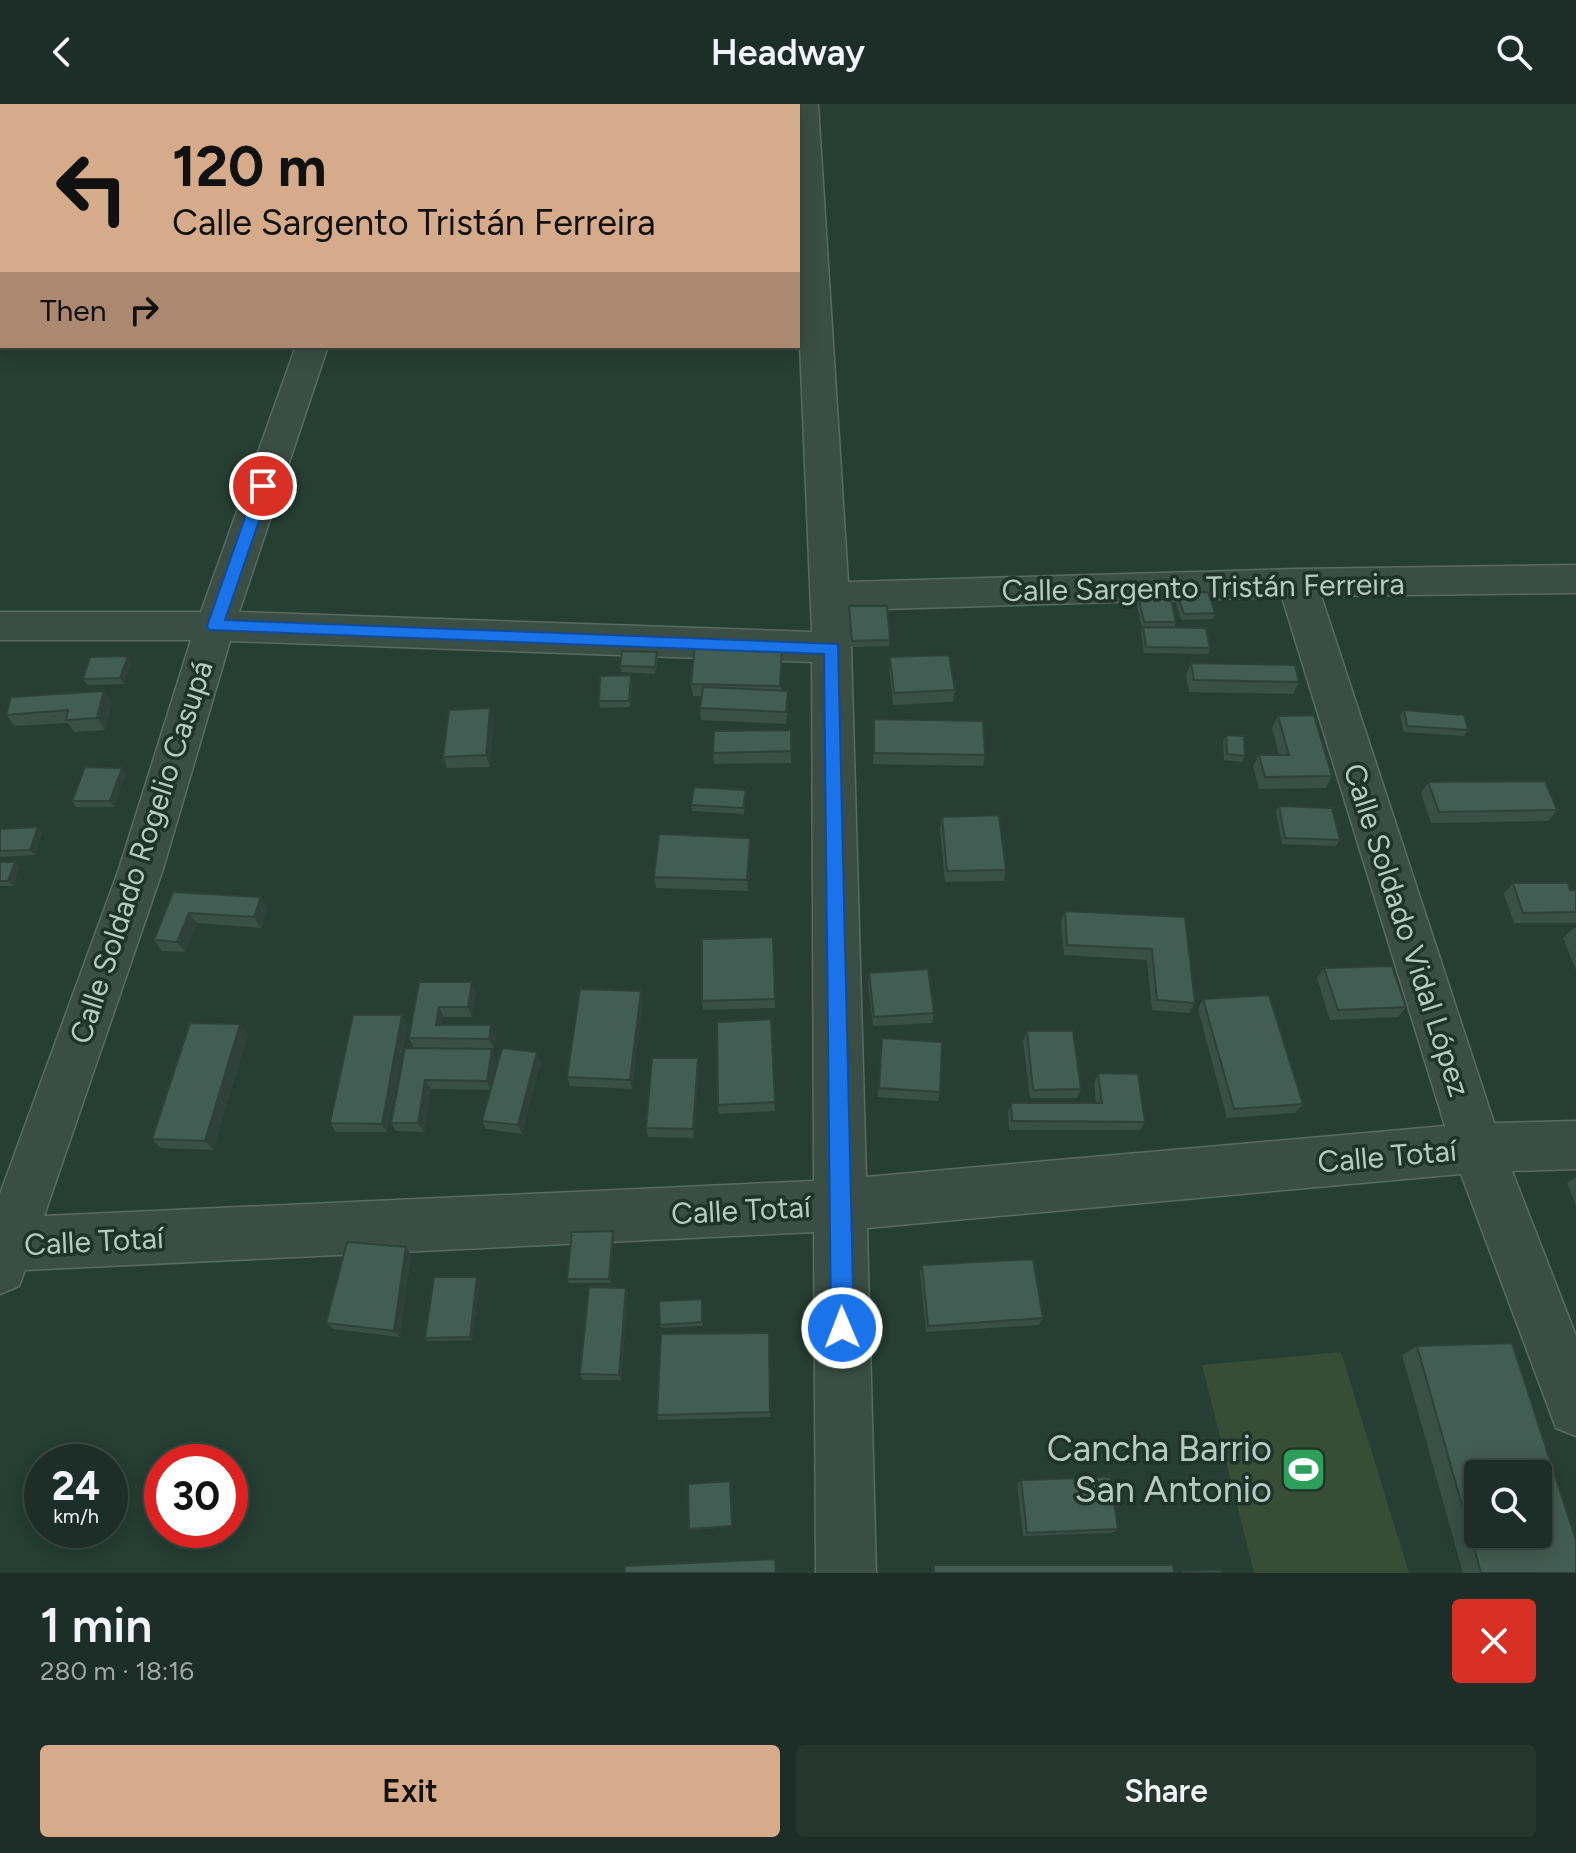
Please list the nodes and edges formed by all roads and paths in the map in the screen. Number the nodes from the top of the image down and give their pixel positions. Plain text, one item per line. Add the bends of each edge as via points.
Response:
1 (804, 104) edge
2 (311, 348) edge
3 (1576, 579) edge
4 (1297, 583) junction
5 (830, 597) junction
6 (0, 626) edge
7 (215, 626) junction
8 (832, 648) junction
9 (1576, 1145) edge
10 (1477, 1148) junction
11 (840, 1205) junction
12 (2, 1252) edge
13 (1576, 1408) edge
14 (846, 1573) edge

1 - 5 street
2 - 7 street, Calle Soldado Rogelio Casupá
3 - 4 street, Calle Sargento Tristán Ferreira
4 - 5 street, Calle Sargento Tristán Ferreira
4 - 10 street, Calle Soldado Vidal López
5 - 8 street
6 - 7 street
7 - 8 street
7 - 12 street, Calle Soldado Rogelio Casupá via 141,869
8 - 11 street
9 - 10 street, Calle Totaí
10 - 11 street, Calle Totaí
10 - 13 street, Calle Soldado Vidal López
11 - 12 street, Calle Totaí
11 - 14 street

